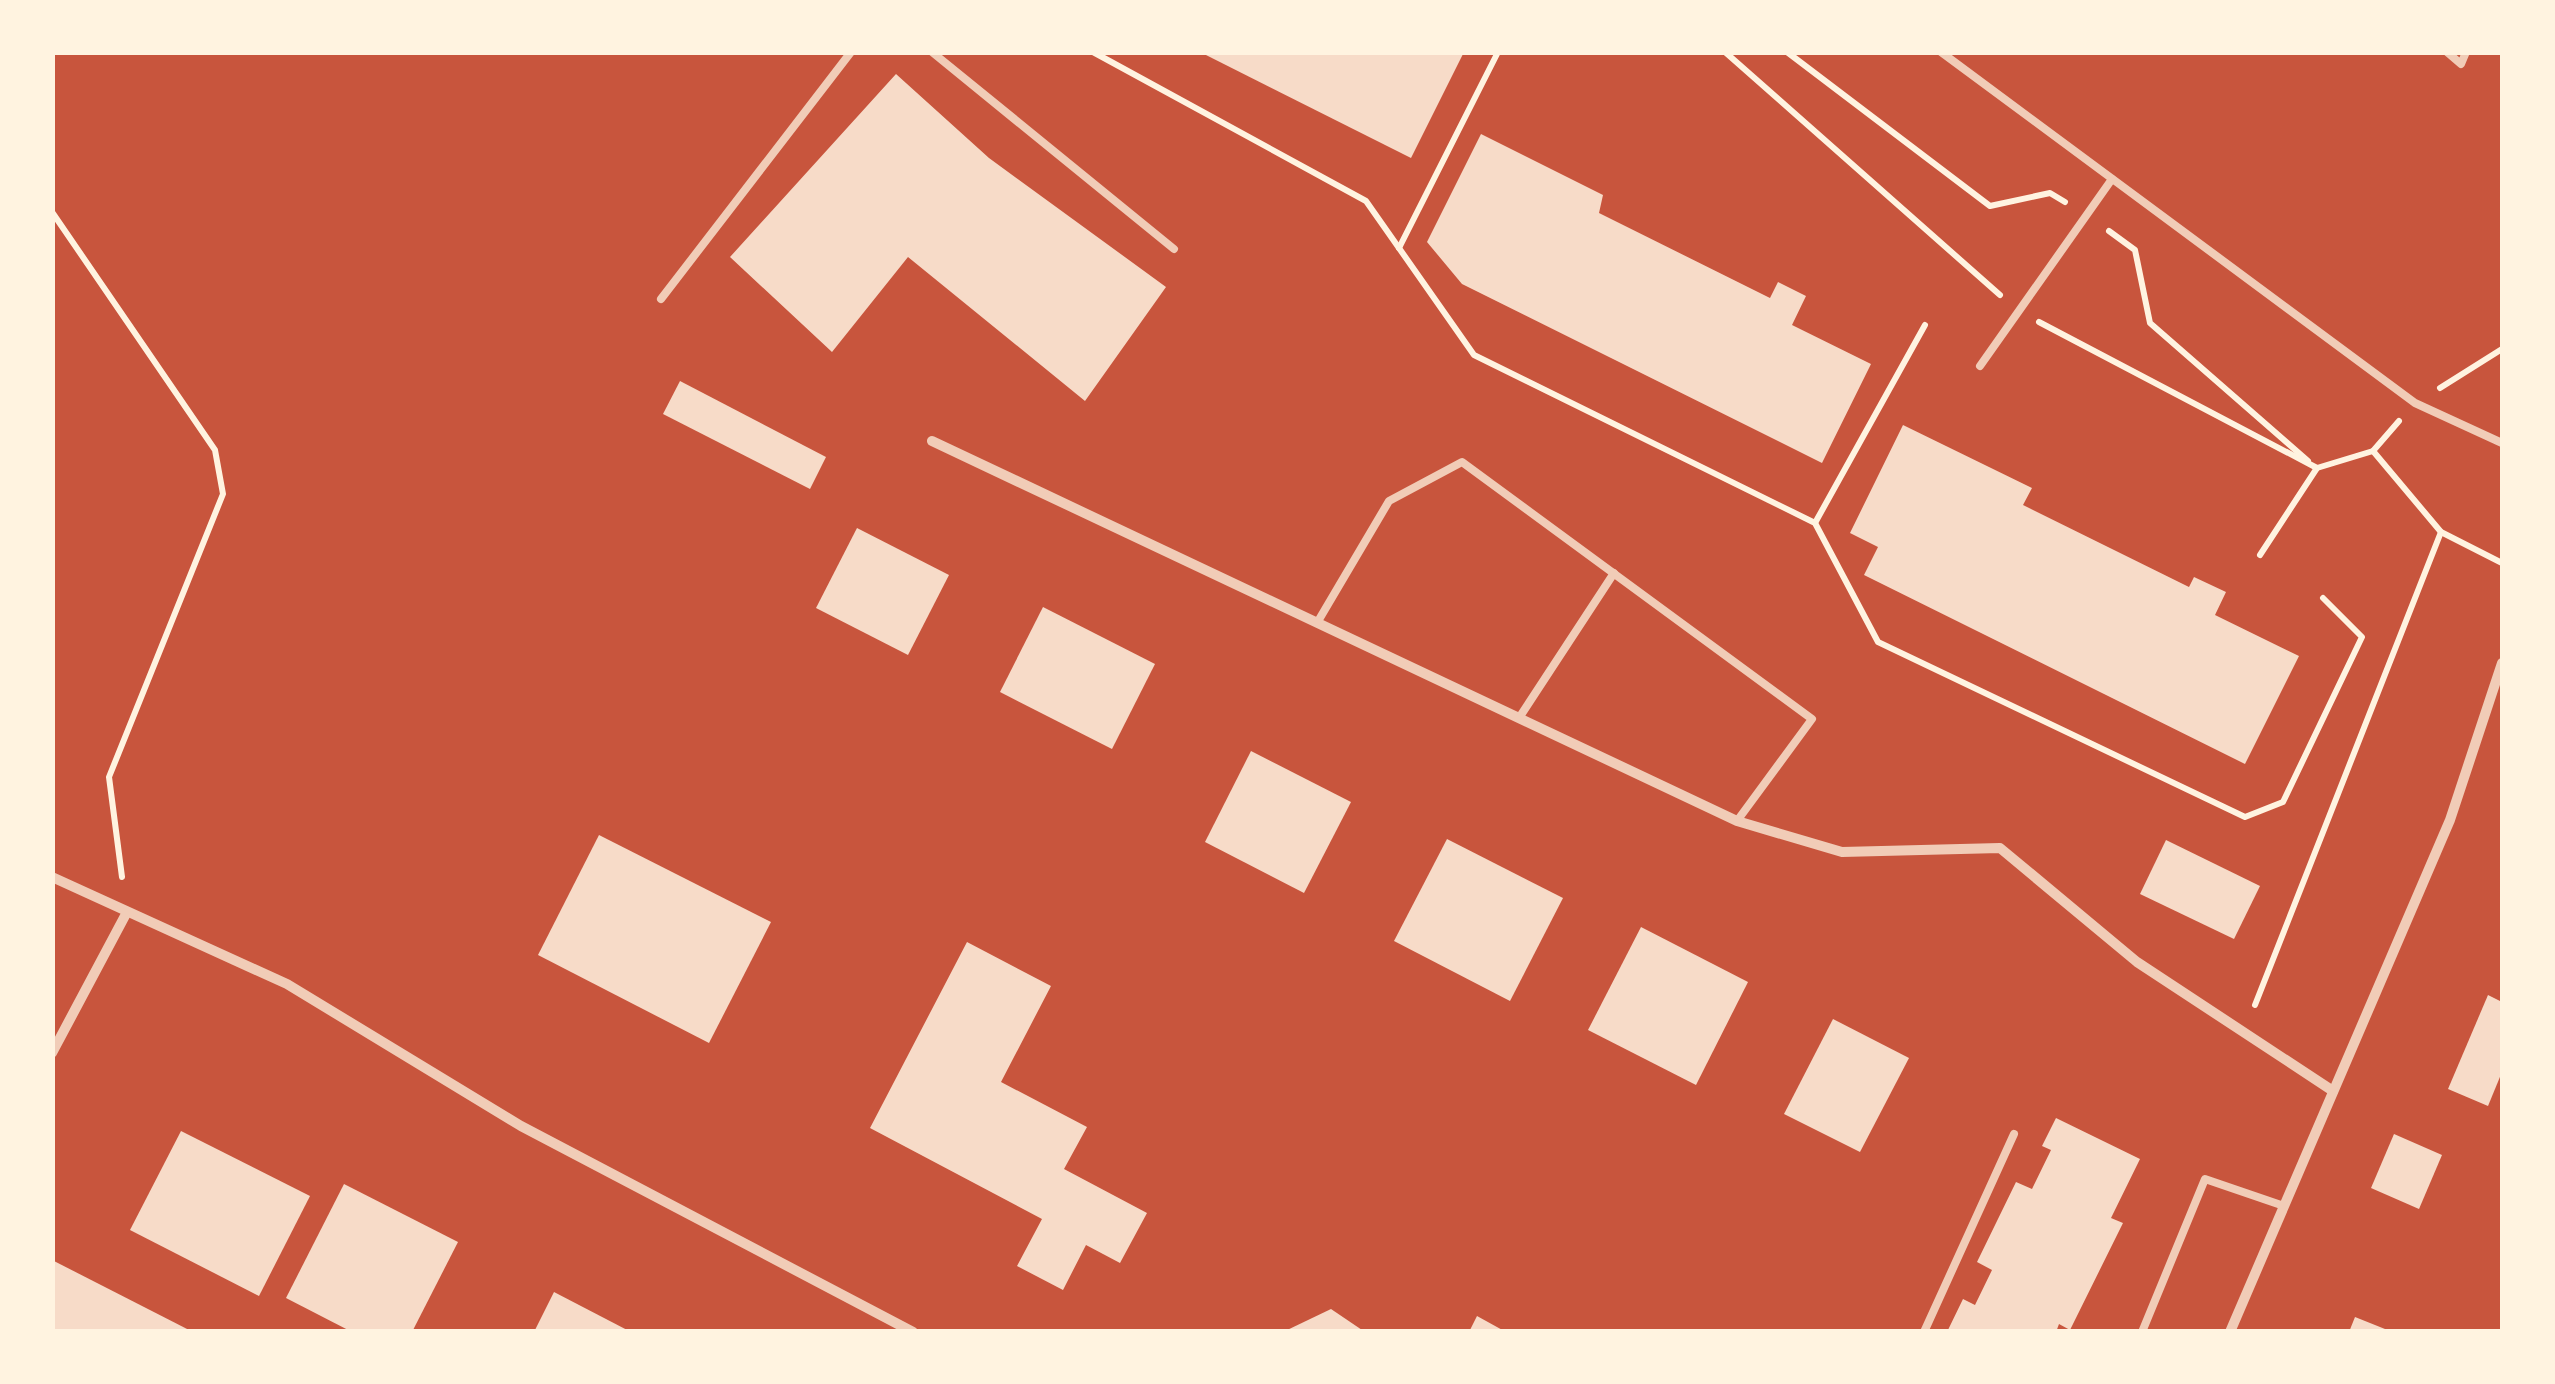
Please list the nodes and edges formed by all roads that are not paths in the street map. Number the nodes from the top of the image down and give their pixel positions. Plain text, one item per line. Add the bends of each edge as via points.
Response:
1 (851, 52) edge
2 (932, 52) edge
3 (1940, 52) edge
4 (2447, 52) edge
5 (2466, 52) edge
6 (2112, 180) junction
7 (1174, 249) dead end
8 (661, 299) dead end
9 (1980, 366) dead end
10 (932, 441) dead end
11 (2502, 443) edge
12 (1614, 574) junction
13 (1318, 623) junction
14 (2502, 664) edge
15 (1519, 718) junction
16 (1737, 821) junction
17 (52, 877) edge
18 (127, 912) junction
19 (52, 1053) edge
20 (2334, 1091) junction
21 (2014, 1134) dead end
22 (2284, 1206) junction
23 (913, 1332) edge
24 (1924, 1332) edge
25 (2142, 1332) edge
26 (2230, 1332) edge

1 - 8 lane
2 - 7 lane
3 - 6 lane
4 - 5 lane via 2461,64
6 - 9 lane
6 - 11 lane via 2415,403
10 - 13 street
12 - 13 lane via 1462,462 1389,502
12 - 15 lane
12 - 16 lane via 1812,719
13 - 15 street
14 - 20 street via 2450,820
15 - 16 street
16 - 20 street via 1842,852 2000,848 2138,962
17 - 18 street
18 - 19 street
18 - 23 street via 287,984 521,1126
20 - 22 street
21 - 24 lane
22 - 25 lane via 2205,1179
22 - 26 street

